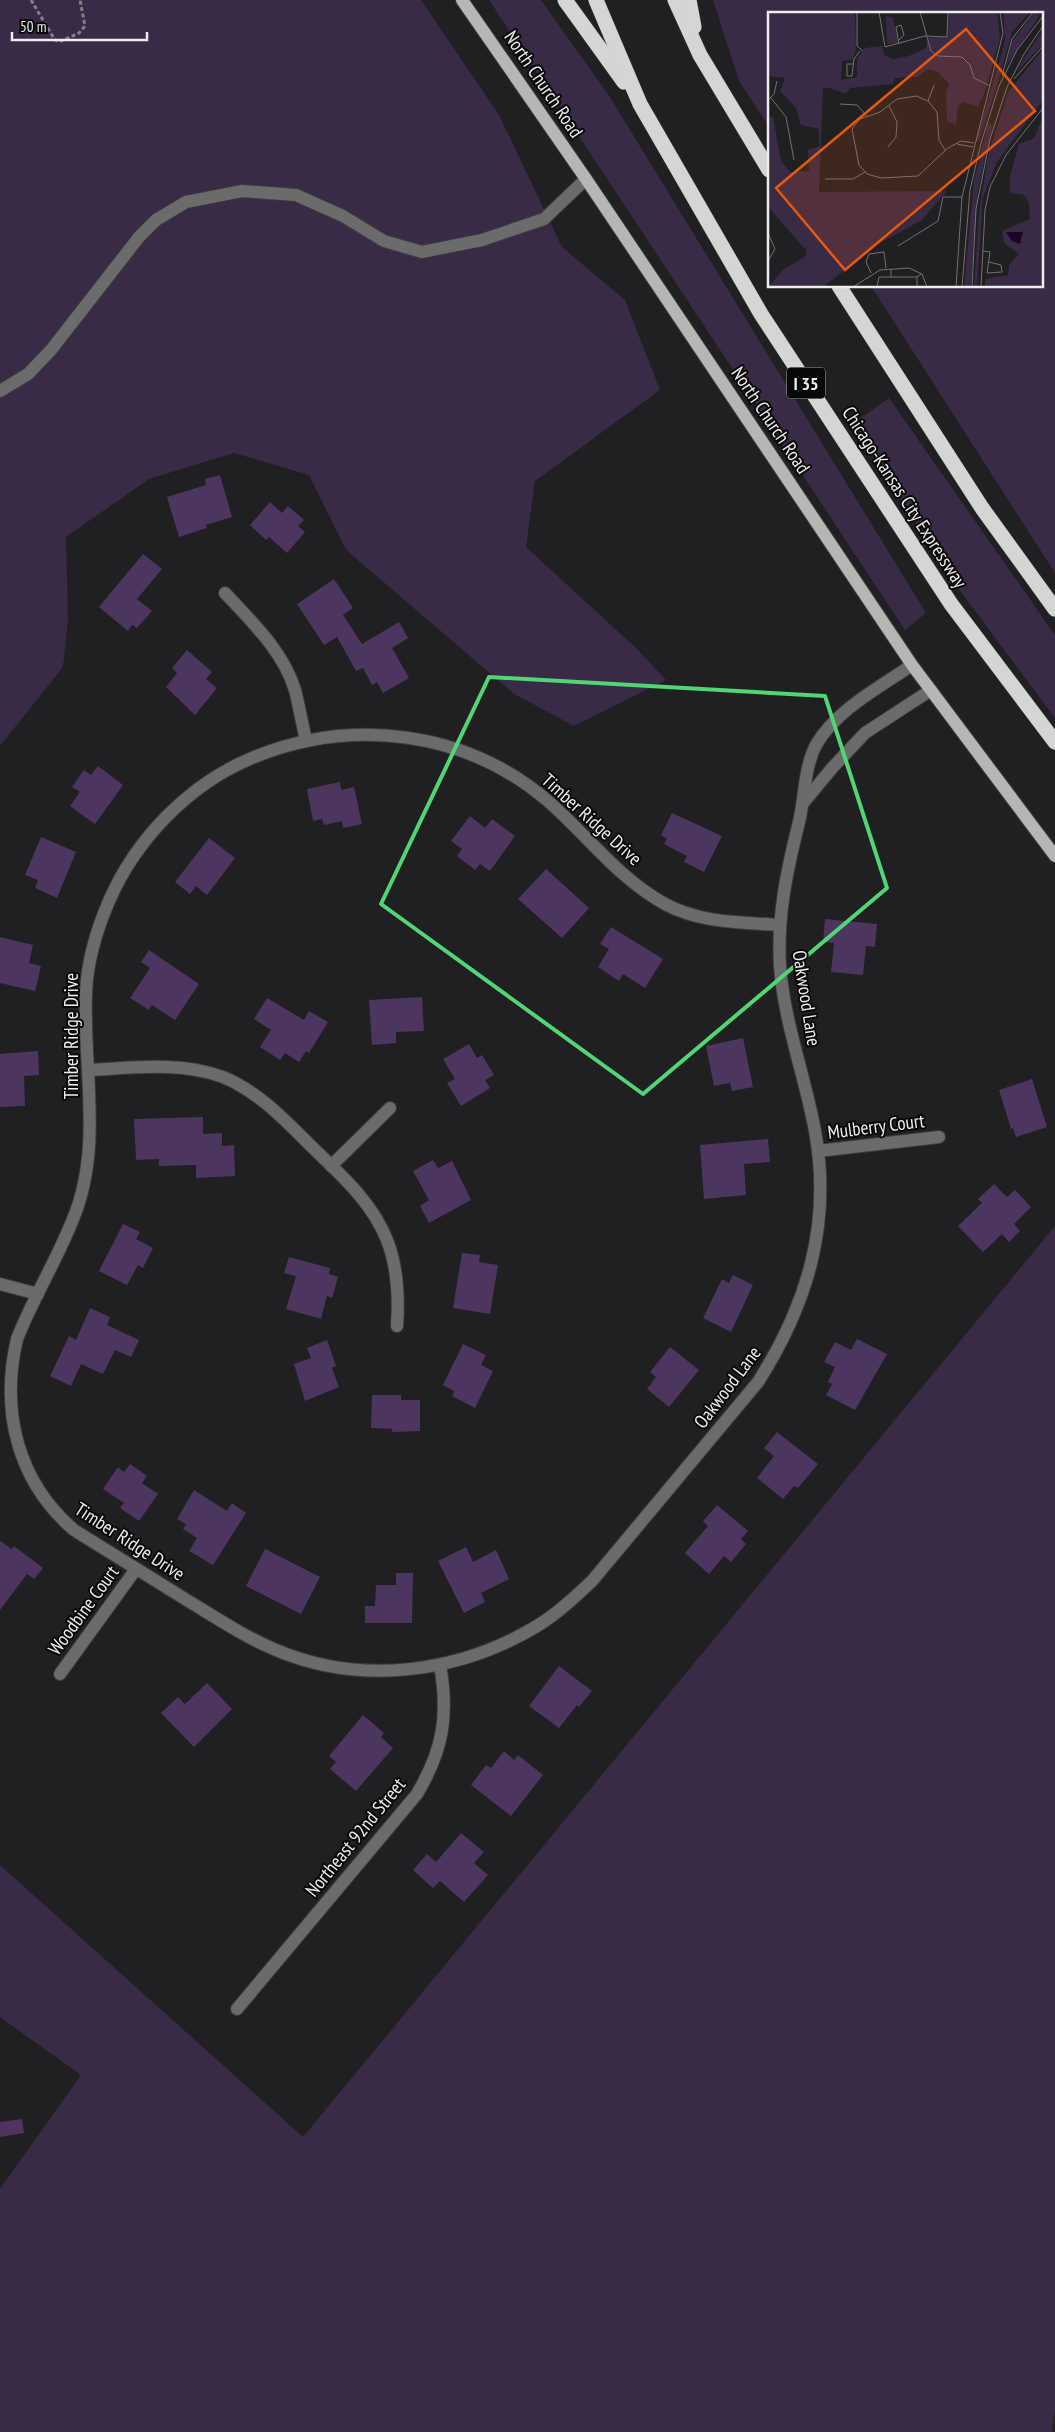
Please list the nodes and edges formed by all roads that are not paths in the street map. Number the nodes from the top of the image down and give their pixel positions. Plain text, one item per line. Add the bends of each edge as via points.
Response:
1 (462, 0) edge
2 (565, 0) edge
3 (596, 0) edge
4 (676, 0) edge
5 (688, 0) edge
6 (700, 55) junction
7 (640, 104) junction
8 (768, 168) edge
9 (586, 179) junction
10 (839, 288) edge
11 (0, 391) edge
12 (225, 593) dead end
13 (1055, 609) edge
14 (912, 665) junction
15 (931, 690) junction
16 (306, 740) junction
17 (1055, 742) edge
18 (804, 802) junction
19 (1055, 856) edge
20 (779, 925) junction
21 (88, 1070) junction
22 (390, 1108) dead end
23 (939, 1137) dead end
24 (818, 1152) junction
25 (331, 1166) junction
26 (0, 1284) edge
27 (38, 1294) junction
28 (397, 1326) dead end
29 (136, 1569) junction
30 (440, 1665) junction
31 (60, 1674) dead end
32 (237, 2008) dead end

1 - 9 main road, North Church Road
2 - 7 highway
3 - 7 highway, Chicago-Kansas City Expressway / I 35
4 - 6 highway
5 - 6 highway
6 - 8 highway
7 - 17 highway, Chicago-Kansas City Expressway / I 35 via 761,314 951,604
9 - 11 street via 544,219 482,240 422,252 384,241 343,216 296,195 242,191 186,202 156,220 139,237 51,350 28,374
9 - 14 main road, North Church Road
10 - 13 highway via 982,508
12 - 16 street via 269,641 284,665 294,689
14 - 15 main road, North Church Road
14 - 18 street, Oakwood Lane via 835,722 816,746 806,775
15 - 18 street, Oakwood Lane via 866,733
15 - 19 main road, North Church Road
16 - 20 street, Timber Ridge Drive via 354,734 405,736 470,754 527,784 626,876 666,905 718,921
16 - 21 street, Timber Ridge Drive via 274,748 213,778 167,815 125,869 97,932 90,960 86,989
18 - 20 street, Oakwood Lane via 784,880
20 - 24 street, Oakwood Lane via 780,966 786,1006
21 - 25 street via 169,1066 222,1077 267,1103
21 - 27 street, Timber Ridge Drive via 91,1141 88,1173 71,1224
22 - 25 street
23 - 24 street, Mulberry Court
24 - 30 street, Oakwood Lane via 819,1217 806,1285 794,1317 758,1382 592,1581 562,1608 507,1643
25 - 28 street via 357,1192 387,1241 399,1297
26 - 27 street
27 - 29 street, Timber Ridge Drive via 17,1340 10,1368 8,1420 15,1448 36,1491 55,1514 74,1530
29 - 30 street, Timber Ridge Drive via 245,1636 308,1660 350,1669
29 - 31 street, Woodbine Court
30 - 32 street, Northeast 92nd Street via 445,1691 440,1745 417,1794

